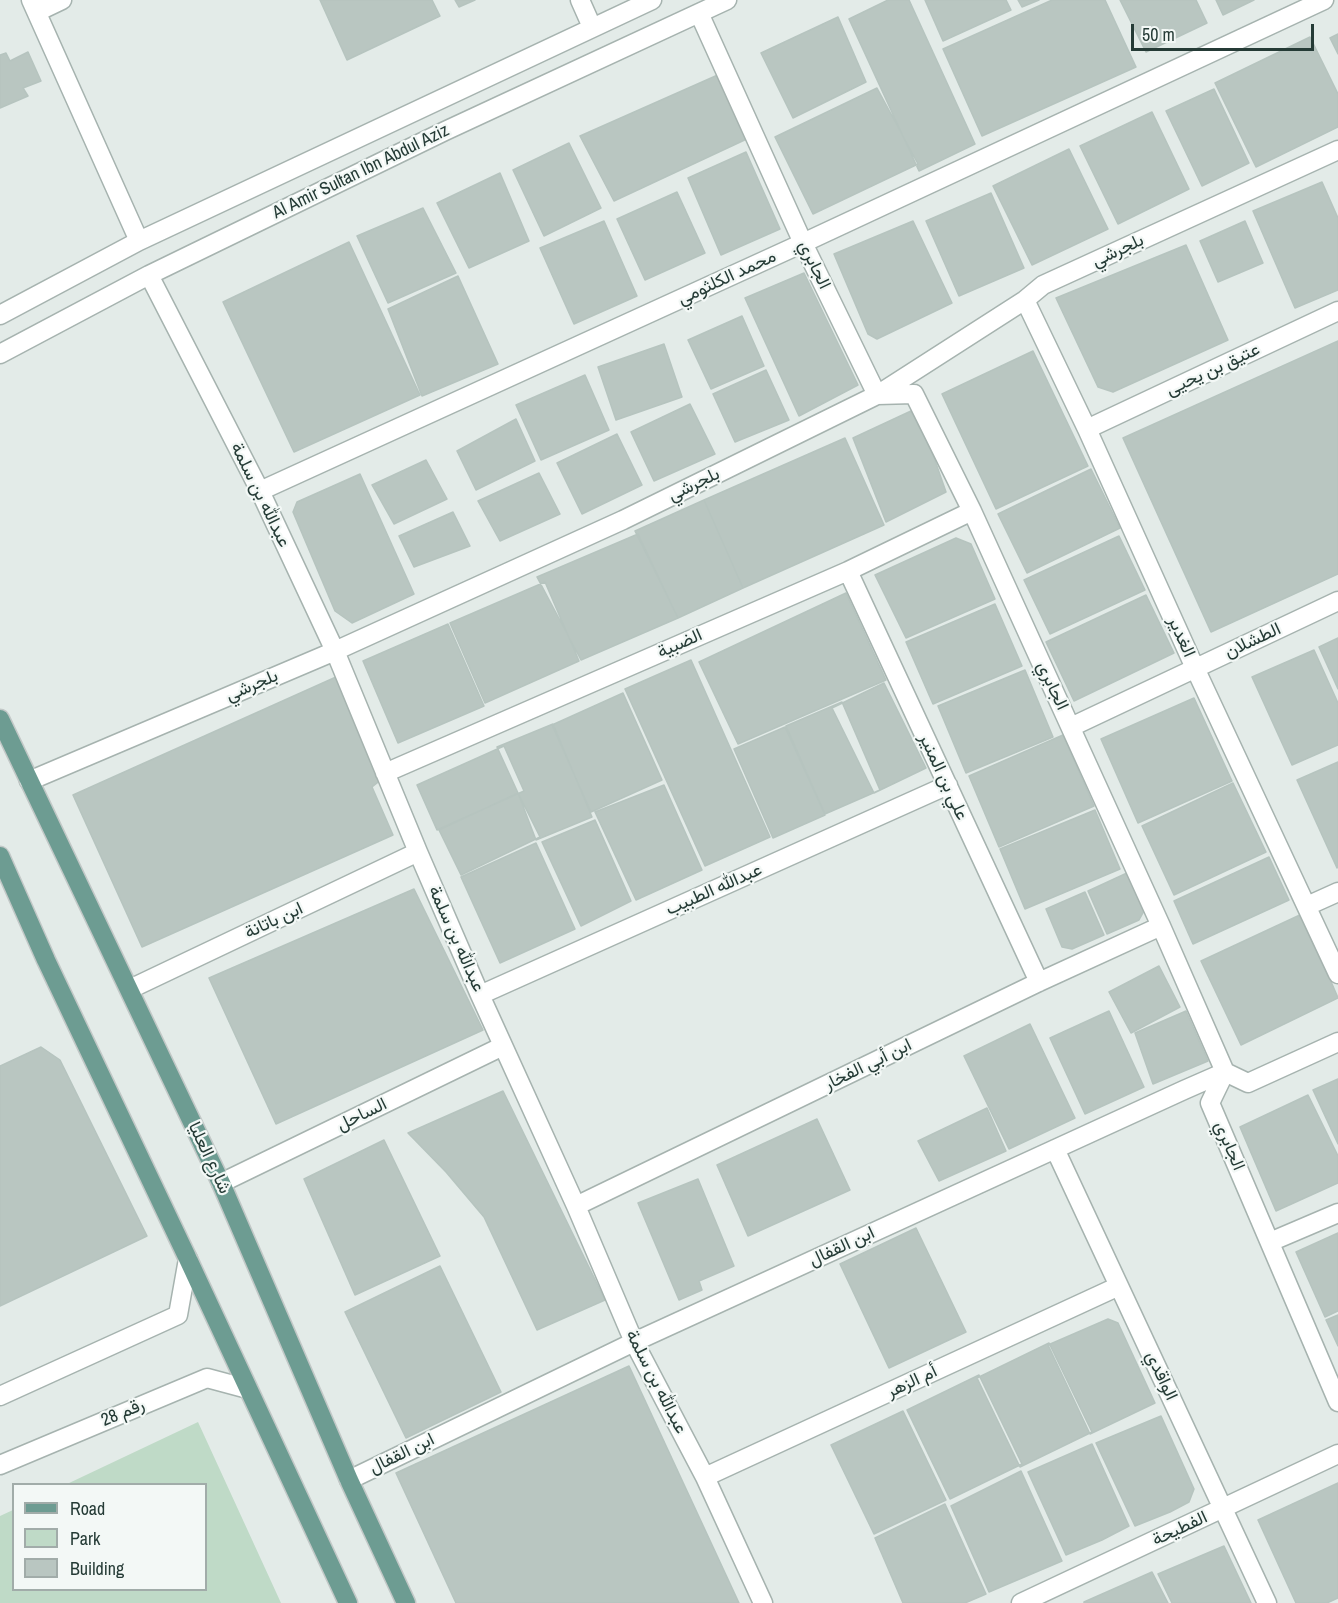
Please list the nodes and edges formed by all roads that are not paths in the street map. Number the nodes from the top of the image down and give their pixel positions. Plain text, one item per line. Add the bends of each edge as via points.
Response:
1 (62, 0) edge
2 (580, 0) edge
3 (652, 0) edge
4 (727, 0) edge
5 (1324, 0) edge
6 (34, 6) edge
7 (699, 13) junction
8 (592, 27) junction
9 (1338, 150) edge
10 (139, 241) junction
11 (803, 243) junction
12 (149, 275) junction
13 (1025, 300) junction
14 (1338, 311) edge
15 (0, 315) edge
16 (0, 354) edge
17 (877, 395) junction
18 (1087, 429) junction
19 (260, 491) junction
20 (972, 511) junction
21 (848, 571) junction
22 (1338, 602) edge
23 (336, 651) junction
24 (1195, 668) junction
25 (0, 719) edge
26 (1071, 727) junction
27 (385, 773) junction
28 (29, 781) junction
29 (948, 785) junction
30 (418, 852) junction
31 (0, 856) edge
32 (1338, 892) edge
33 (1307, 906) junction
34 (1161, 927) junction
35 (1338, 974) edge
36 (1039, 982) junction
37 (130, 989) junction
38 (480, 995) junction
39 (1338, 1042) edge
40 (503, 1046) junction
41 (1224, 1072) junction
42 (1055, 1149) junction
43 (221, 1183) junction
44 (576, 1206) junction
45 (1338, 1213) edge
46 (1270, 1242) junction
47 (188, 1259) junction
48 (1119, 1286) junction
49 (634, 1342) junction
50 (248, 1389) junction
51 (0, 1396) edge
52 (1338, 1401) edge
53 (1338, 1454) edge
54 (0, 1465) edge
55 (705, 1477) junction
56 (349, 1480) junction
57 (1224, 1508) junction
58 (348, 1603) edge
59 (406, 1603) edge
60 (763, 1603) edge
61 (1021, 1603) edge
62 (1267, 1603) edge

1 - 6 street
2 - 8 street
3 - 8 street, Al Amir Sultan Ibn Abdul Aziz
4 - 7 street, Al Amir Sultan Ibn Abdul Aziz
5 - 11 street, محمد الكلثومي
6 - 10 street
7 - 11 street, الجابري
7 - 12 street, Al Amir Sultan Ibn Abdul Aziz
8 - 10 street, Al Amir Sultan Ibn Abdul Aziz
9 - 13 street, بلجرشي via 1043,285
10 - 15 street, Al Amir Sultan Ibn Abdul Aziz
11 - 17 street, الجابري
11 - 19 street, محمد الكلثومي
12 - 16 street, Al Amir Sultan Ibn Abdul Aziz
12 - 19 street, عبدالله بن سلمة
13 - 17 street, بلجرشي
13 - 18 street, الغدير
14 - 18 street, عتيق بن يحيى
17 - 20 street, الجابري via 914,394
17 - 23 street, بلجرشي via 623,520
18 - 24 street, الغدير
19 - 23 street, عبدالله بن سلمة
20 - 21 street, الضبية
20 - 26 street, الجابري
21 - 27 street, الضبية
21 - 29 street, علي بن المنير
22 - 24 street, الطشلان
23 - 27 street, عبدالله بن سلمة
23 - 28 street, بلجرشي
24 - 26 street, الطشلان
24 - 33 street, الغدير
25 - 28 main road, شارع العليا
26 - 34 street, الجابري
27 - 30 street, عبدالله بن سلمة
28 - 37 main road, شارع العليا
29 - 36 street, علي بن المنير
29 - 38 street, عبدالله الطبيب
30 - 37 street, ابن باتانة
30 - 38 street, عبدالله بن سلمة
31 - 47 main road
32 - 33 street
33 - 35 street, الغدير
34 - 36 street, ابن أبي الفخار
34 - 41 street, الجابري
36 - 44 street, ابن أبي الفخار
37 - 43 main road, شارع العليا
38 - 40 street, عبدالله بن سلمة
39 - 41 street via 1248,1083
40 - 43 street, الساحل
40 - 44 street, عبدالله بن سلمة
41 - 42 street, ابن القفال
41 - 46 street, الجابري via 1210,1103
42 - 48 street, الواقدي
42 - 49 street, ابن القفال
43 - 56 main road, شارع العليا
44 - 49 street, عبدالله بن سلمة
45 - 46 street
46 - 52 street, الجابري
47 - 50 main road
47 - 51 street via 178,1315
48 - 55 street, أم الزهر
48 - 57 street, الواقدي
49 - 55 street, عبدالله بن سلمة
49 - 56 street, ابن القفال
50 - 54 street, رقم 28 via 207,1378
50 - 58 main road
53 - 57 street, الفطيحة
55 - 60 street, عبدالله بن سلمة
56 - 59 main road, شارع العليا
57 - 61 street, الفطيحة
57 - 62 street, الواقدي

